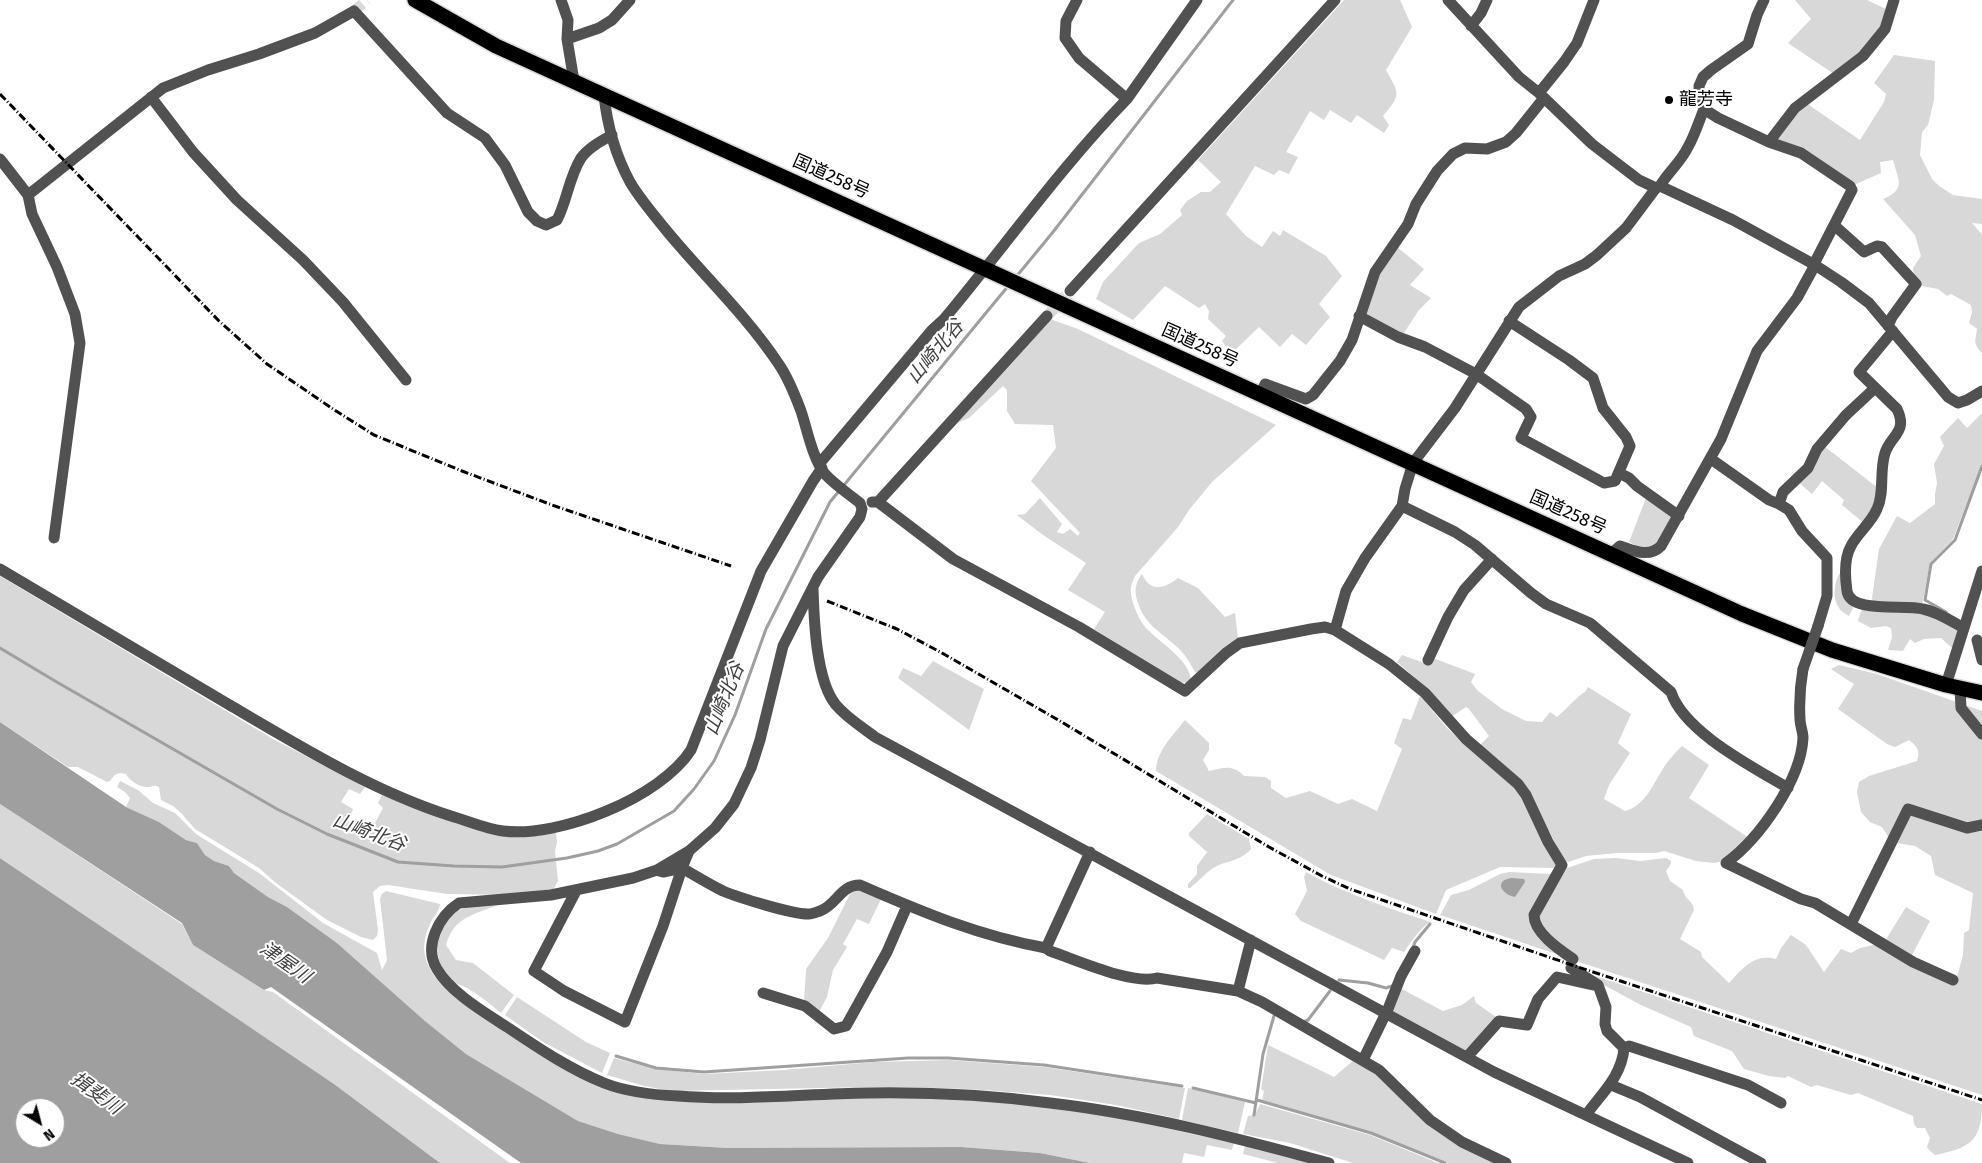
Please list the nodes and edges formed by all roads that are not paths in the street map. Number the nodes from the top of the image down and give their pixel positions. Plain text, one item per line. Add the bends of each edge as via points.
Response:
1 (415, 0) edge
2 (561, 0) edge
3 (630, 0) edge
4 (1076, 0) edge
5 (1197, 0) edge
6 (1335, 0) edge
7 (1448, 0) edge
8 (1488, 0) edge
9 (1594, 0) edge
10 (1764, 0) edge
11 (1894, 0) edge
12 (1471, 26) junction
13 (567, 39) junction
14 (574, 81) junction
15 (604, 95) junction
16 (1541, 95) junction
17 (151, 97) junction
18 (1127, 99) junction
19 (1704, 109) junction
20 (612, 134) junction
21 (1769, 142) junction
22 (0, 159) edge
23 (1658, 187) junction
24 (28, 195) junction
25 (1834, 225) junction
26 (1814, 264) junction
27 (990, 270) junction
28 (1070, 291) tunnel mouth
29 (1047, 316) tunnel mouth
30 (1360, 316) junction
31 (1509, 321) junction
32 (1890, 328) junction
33 (1476, 374) junction
34 (406, 380) dead end
35 (1875, 388) junction
36 (1982, 391) edge
37 (1261, 394) junction
38 (1711, 458) junction
39 (1413, 463) junction
40 (822, 468) junction
41 (1619, 473) junction
42 (878, 502) junction
43 (860, 503) junction
44 (1779, 504) junction
45 (1402, 506) junction
46 (1679, 516) junction
47 (54, 538) dead end
48 (1612, 553) junction
49 (1492, 558) junction
50 (0, 569) edge
51 (1982, 571) edge
52 (813, 587) junction
53 (1964, 628) junction
54 (1335, 630) junction
55 (1977, 640) dead end
56 (1428, 660) dead end
57 (1982, 660) edge
58 (1953, 686) junction
59 (1982, 693) edge
60 (1982, 734) edge
61 (1788, 788) junction
62 (1982, 825) edge
63 (689, 851) junction
64 (1090, 852) junction
65 (682, 868) junction
66 (657, 870) junction
67 (576, 891) junction
68 (907, 906) junction
69 (1851, 924) junction
70 (1251, 940) junction
71 (1046, 948) junction
72 (1415, 951) dead end
73 (1953, 980) dead end
74 (1597, 985) junction
75 (1238, 991) junction
76 (763, 992) dead end
77 (1386, 1013) junction
78 (1624, 1048) junction
79 (1467, 1057) junction
80 (1363, 1060) junction
81 (1611, 1085) junction
82 (1781, 1103) dead end
83 (1586, 1115) junction
84 (1329, 1163) edge
85 (1506, 1163) edge
86 (1688, 1163) edge
87 (1761, 1163) edge

1 - 14 highway, 国道258号 via 496,46
2 - 13 street via 568,20
3 - 13 street via 612,20
4 - 18 street via 1066,21 1065,38 1079,58
5 - 18 street
6 - 28 street
7 - 12 street
8 - 12 street
9 - 16 street via 1577,42
10 - 19 street via 1748,44 1703,78 1699,96
11 - 21 street via 1885,29 1862,56 1796,108
12 - 16 street via 1519,77
13 - 14 street
14 - 15 highway, 国道258号
15 - 20 street
15 - 27 highway, 国道258号
16 - 23 street via 1592,144 1639,180
16 - 30 street via 1516,133 1506,142 1487,149 1466,148 1444,161 1416,204 1408,224 1375,272
17 - 20 street via 163,88 208,70 314,33 354,11 447,113 484,138 505,165 528,212 537,221 546,225 558,220 582,157
17 - 24 street
17 - 34 street via 193,152 236,200 303,260 343,302
18 - 27 street via 1101,127
19 - 21 street
19 - 23 street via 1676,167
20 - 40 street via 630,183 646,206 695,266 741,314 778,362 801,410 811,445
21 - 25 street via 1801,153 1850,186 1852,190
22 - 24 street
23 - 26 street via 1733,220
23 - 31 street via 1626,228 1598,255 1552,281 1519,307
24 - 47 street via 32,214 75,314 80,343
25 - 26 street
25 - 32 street via 1864,252 1882,247 1916,284 1892,317
26 - 32 street via 1869,302
26 - 38 street via 1797,298 1758,351
27 - 37 highway, 国道258号
27 - 40 street via 932,330
29 - 42 street
30 - 33 street
30 - 37 street via 1340,361 1313,395 1306,399 1265,384
31 - 33 street
31 - 41 street via 1593,378 1603,408 1630,446
32 - 35 street via 1859,372
32 - 36 street via 1948,397 1958,403
33 - 39 street via 1455,408
33 - 41 street via 1526,409 1531,417 1521,438 1604,483 1615,481
35 - 44 street via 1817,449 1808,468 1783,492
35 - 53 street via 1896,409 1900,417 1900,432 1887,448 1877,509 1849,548 1846,569 1848,595 1861,606 1903,606 1928,610
37 - 39 highway, 国道258号
38 - 44 street
38 - 46 street
39 - 45 street
39 - 48 highway, 国道258号
40 - 43 street
40 - 50 street via 761,571 684,761 636,798 540,831 501,831 434,810 377,787 279,734
41 - 46 street
42 - 43 street
42 - 54 street via 953,559 1079,627 1185,691 1240,643 1325,627
43 - 52 street via 860,517
44 - 61 street, bridge via 1789,510 1826,558 1827,596 1802,669 1799,689 1803,738
45 - 49 street via 1455,532
45 - 54 street via 1346,591
46 - 48 street via 1656,551 1644,554 1620,546
48 - 58 highway, 国道258号 via 1742,614 1832,650
49 - 56 street via 1464,590
49 - 61 street via 1546,604 1600,630 1671,692 1674,701 1694,726 1734,756
51 - 53 street
52 - 63 street via 783,646 751,768 734,804 715,828
52 - 64 street via 814,625 824,678 836,704 849,717 875,737 964,787
53 - 58 street
54 - 74 street via 1389,664 1425,693 1466,739 1508,774 1526,795 1562,864 1534,915 1534,921 1560,952
55 - 57 street
58 - 59 highway, 国道258号
58 - 60 street via 1961,708
61 - 69 street via 1765,823 1726,863 1815,903
62 - 69 street via 1961,827 1908,809
63 - 65 street
63 - 66 street
64 - 70 street
64 - 71 street
65 - 66 street
65 - 67 street via 625,1022 564,991 534,971
65 - 68 street via 725,892 808,914 822,910 852,885 860,885
66 - 67 street
67 - 84 street via 459,903 441,920 431,953 440,975 451,987 532,1044 604,1083 650,1095 711,1098 869,1093 968,1095 1050,1102 1179,1125
68 - 71 street via 975,932
68 - 76 street via 887,952 846,1026 834,1029 805,1006
69 - 73 street via 1913,962
70 - 75 street
70 - 77 street
71 - 75 street via 1130,978 1157,978
72 - 77 street
74 - 78 street via 1606,1007 1607,1031
74 - 79 street via 1556,977 1538,999 1527,1025 1499,1021
75 - 80 street
77 - 79 street
77 - 80 street
78 - 81 street
78 - 82 street via 1629,1046 1748,1085
79 - 83 street
80 - 85 street via 1387,1076 1430,1120 1462,1142
81 - 83 street
81 - 87 street via 1640,1097
83 - 86 street

